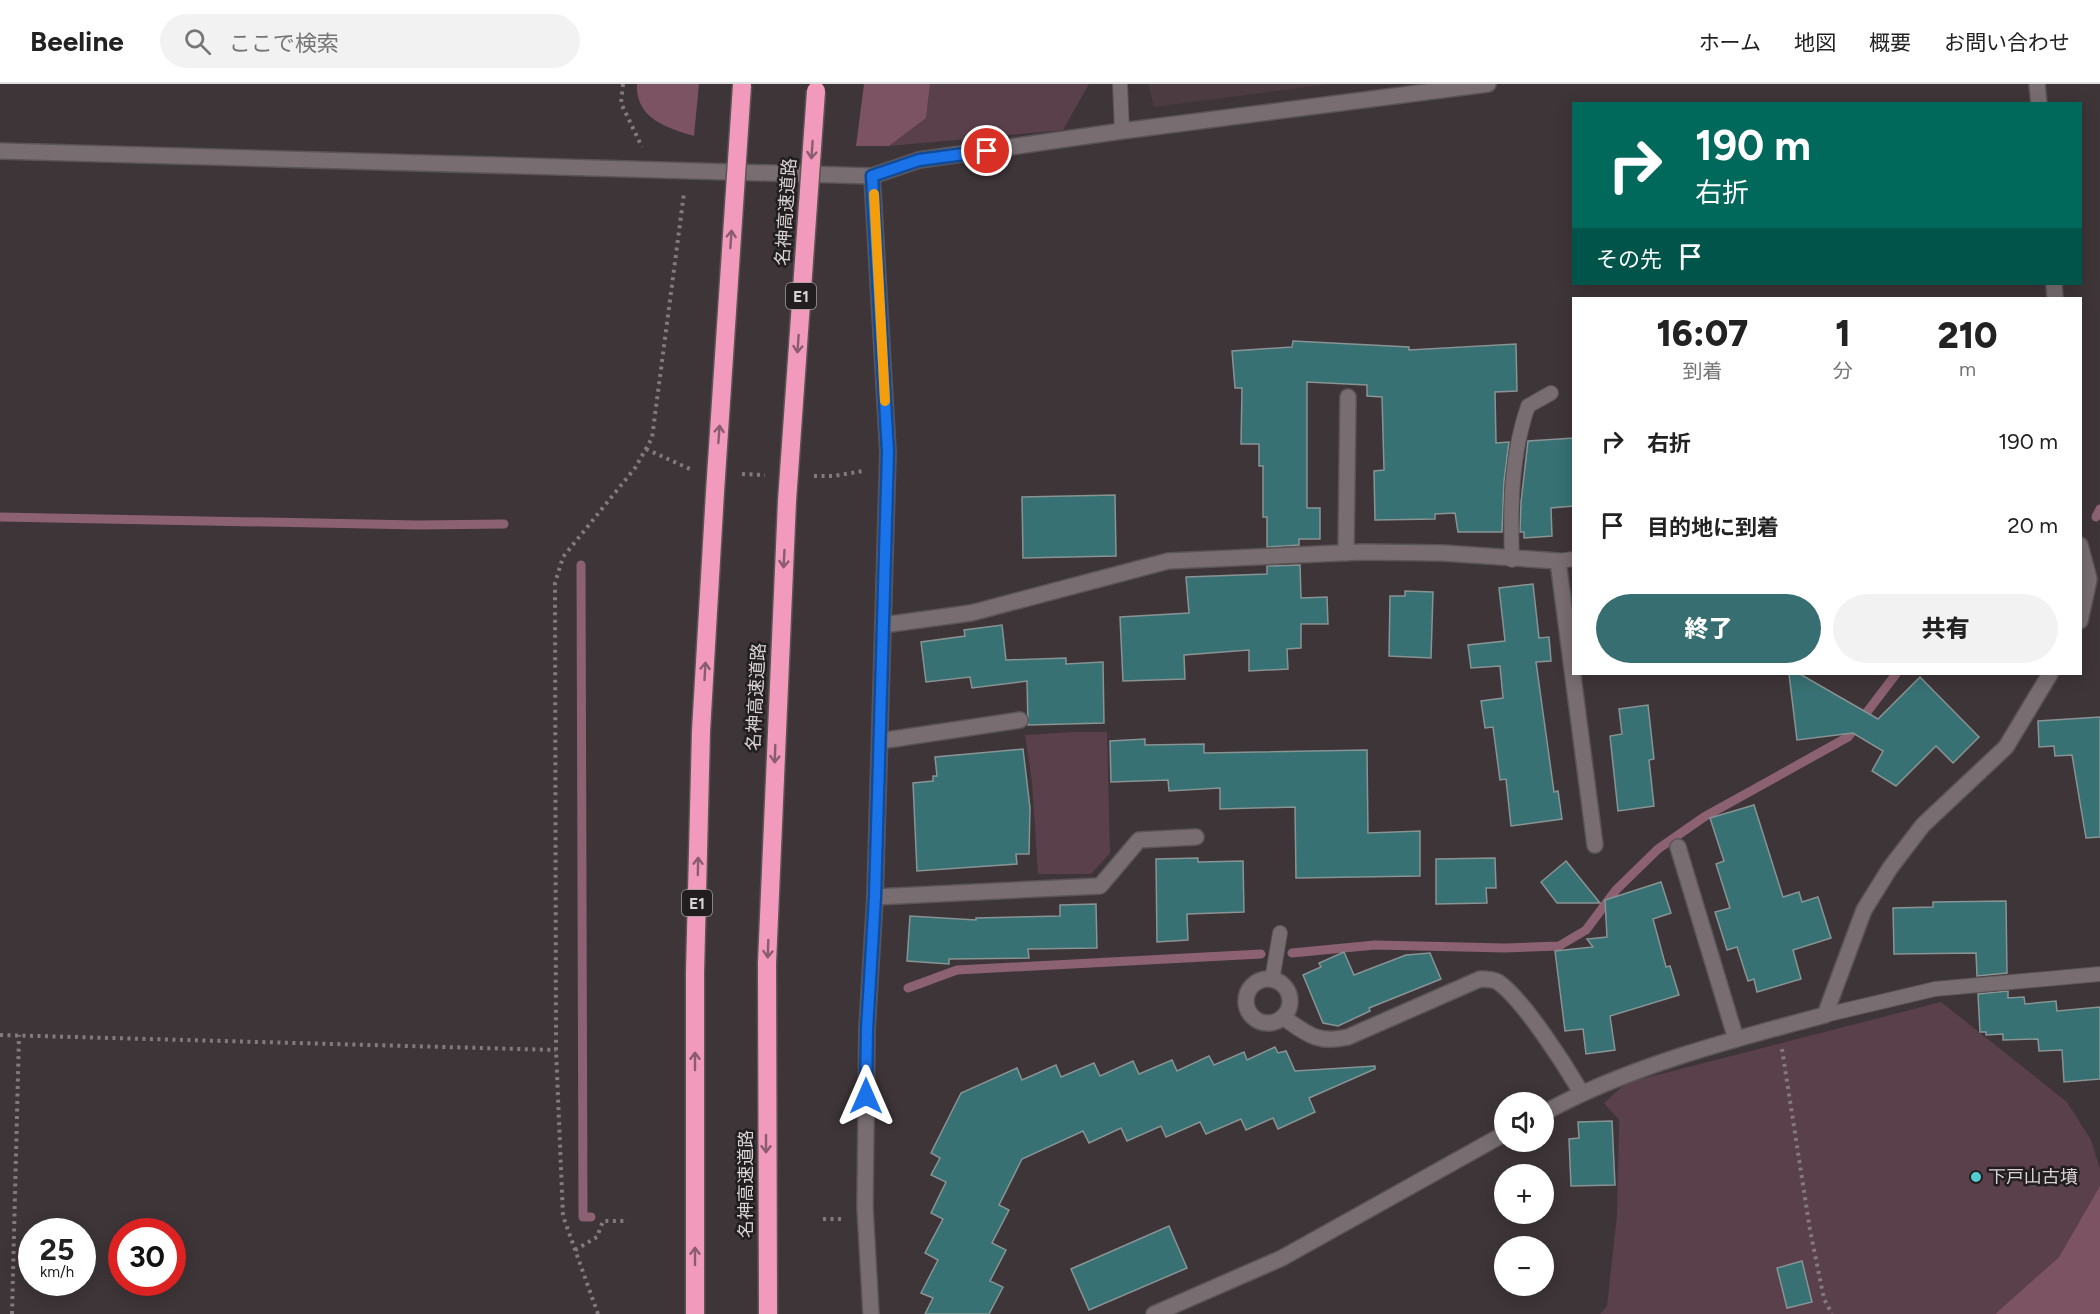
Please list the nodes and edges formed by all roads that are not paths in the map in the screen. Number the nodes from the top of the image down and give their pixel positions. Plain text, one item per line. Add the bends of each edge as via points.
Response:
1 (1120, 84) edge
2 (1488, 84) edge
3 (2037, 84) edge
4 (742, 85) edge
5 (816, 88) edge
6 (2039, 102) edge
7 (1122, 131) junction
8 (0, 152) edge
9 (872, 176) junction
10 (1551, 393) dead end
11 (1348, 397) dead end
12 (2082, 549) edge
13 (1346, 553) junction
14 (1512, 560) junction
15 (1566, 560) edge
16 (2095, 578) edge
17 (2082, 615) edge
18 (1572, 617) edge
19 (883, 625) junction
20 (1578, 675) edge
21 (2049, 675) edge
22 (1020, 720) dead end
23 (880, 741) junction
24 (1196, 837) dead end
25 (1596, 845) dead end
26 (1678, 847) dead end
27 (875, 897) junction
28 (1280, 933) dead end
29 (2100, 974) edge
30 (1272, 980) junction
31 (1825, 1015) junction
32 (1283, 1017) junction
33 (1736, 1039) junction
34 (1581, 1092) junction
35 (1554, 1107) edge
36 (1494, 1140) edge
37 (695, 1314) edge
38 (768, 1314) edge
39 (870, 1314) edge
40 (1154, 1314) edge

1 - 7 lane
2 - 7 street
3 - 6 street
37 -> 4 highway, E1, bridge via 695,974 701,731
5 -> 38 highway, 名神高速道路 / E1, bridge via 787,501 768,963
7 - 9 street via 919,160
8 - 9 street
9 - 19 street via 888,452
10 - 14 lane via 1528,406 1520,429 1510,507
11 - 13 street
12 - 16 street
13 - 14 street via 1443,553
13 - 19 street via 1168,561 971,613
14 - 15 street
15 - 18 street
16 - 17 street
19 - 23 street
20 - 25 street
21 - 31 street via 2006,747 1923,825 1890,868 1864,910
22 - 23 street
23 - 27 street
24 - 27 street via 1139,840 1100,886
26 - 33 street
27 - 39 street via 866,1053 865,1208
28 - 30 lane
29 - 31 lane via 1935,989
30 - 32 street via 1287,992 1289,1005
30 - 32 street via 1260,981 1249,989 1246,1008 1259,1022 1272,1023
31 - 33 street
32 - 34 street via 1308,1035 1328,1041 1348,1037 1480,979 1496,980 1510,992 1567,1067
33 - 34 street
34 - 35 street
36 - 40 street via 1282,1258

